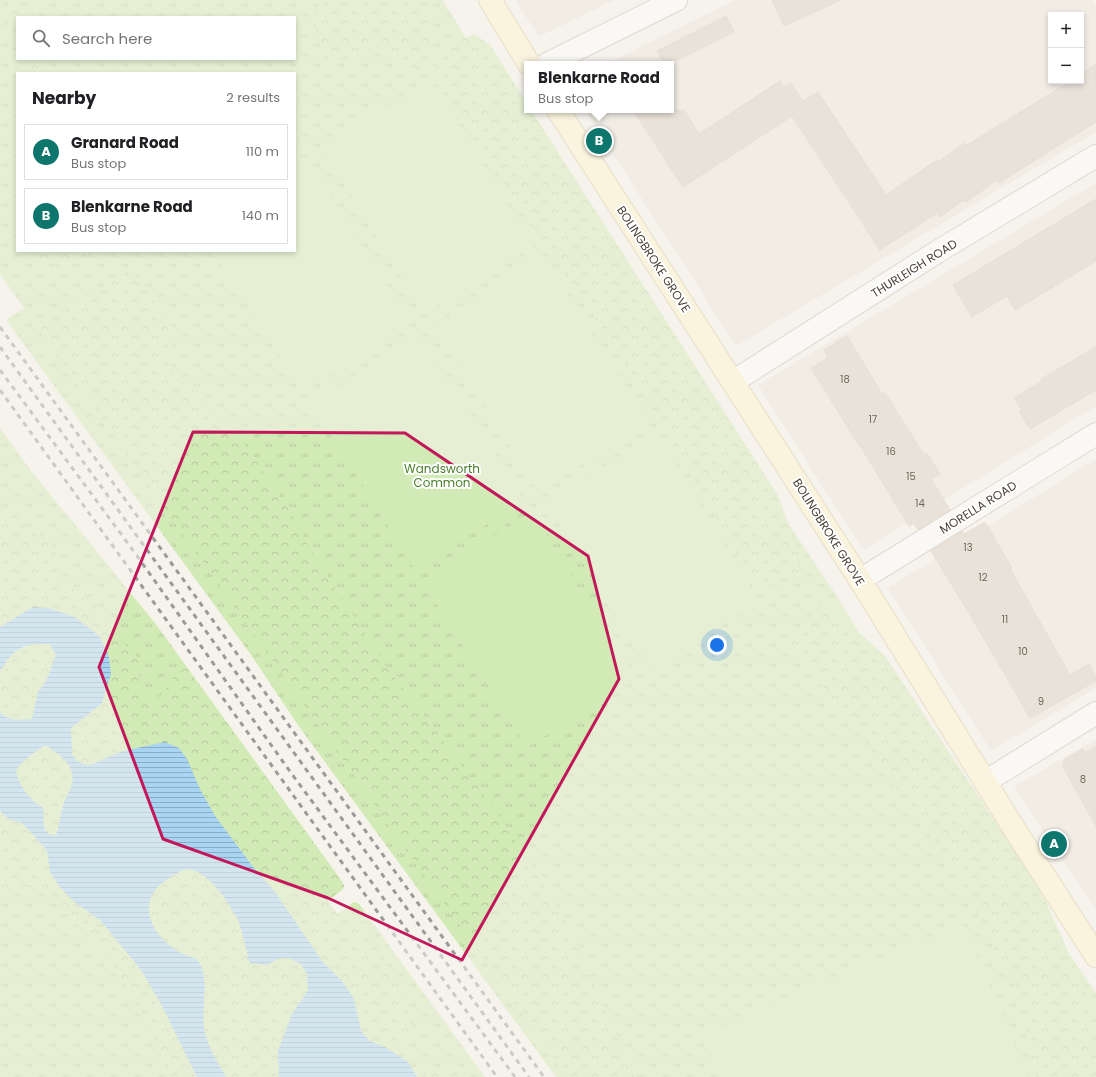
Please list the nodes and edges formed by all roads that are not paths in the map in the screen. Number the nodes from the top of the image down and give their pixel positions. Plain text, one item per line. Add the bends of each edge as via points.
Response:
1 (490, 0) edge
2 (676, 0) edge
3 (527, 61) edge
4 (553, 61) edge
5 (560, 113) edge
6 (1096, 156) edge
7 (734, 382) junction
8 (1096, 434) edge
9 (860, 580) junction
10 (1096, 713) edge
11 (985, 782) junction
12 (1096, 956) edge

1 - 3 main road
2 - 4 street
5 - 7 main road, BOLINGBROKE GROVE
6 - 7 street, THURLEIGH ROAD via 931,256
7 - 9 main road, BOLINGBROKE GROVE
8 - 9 street, MORELLA ROAD
9 - 11 main road, BOLINGBROKE GROVE
10 - 11 street
11 - 12 main road, BOLINGBROKE GROVE

